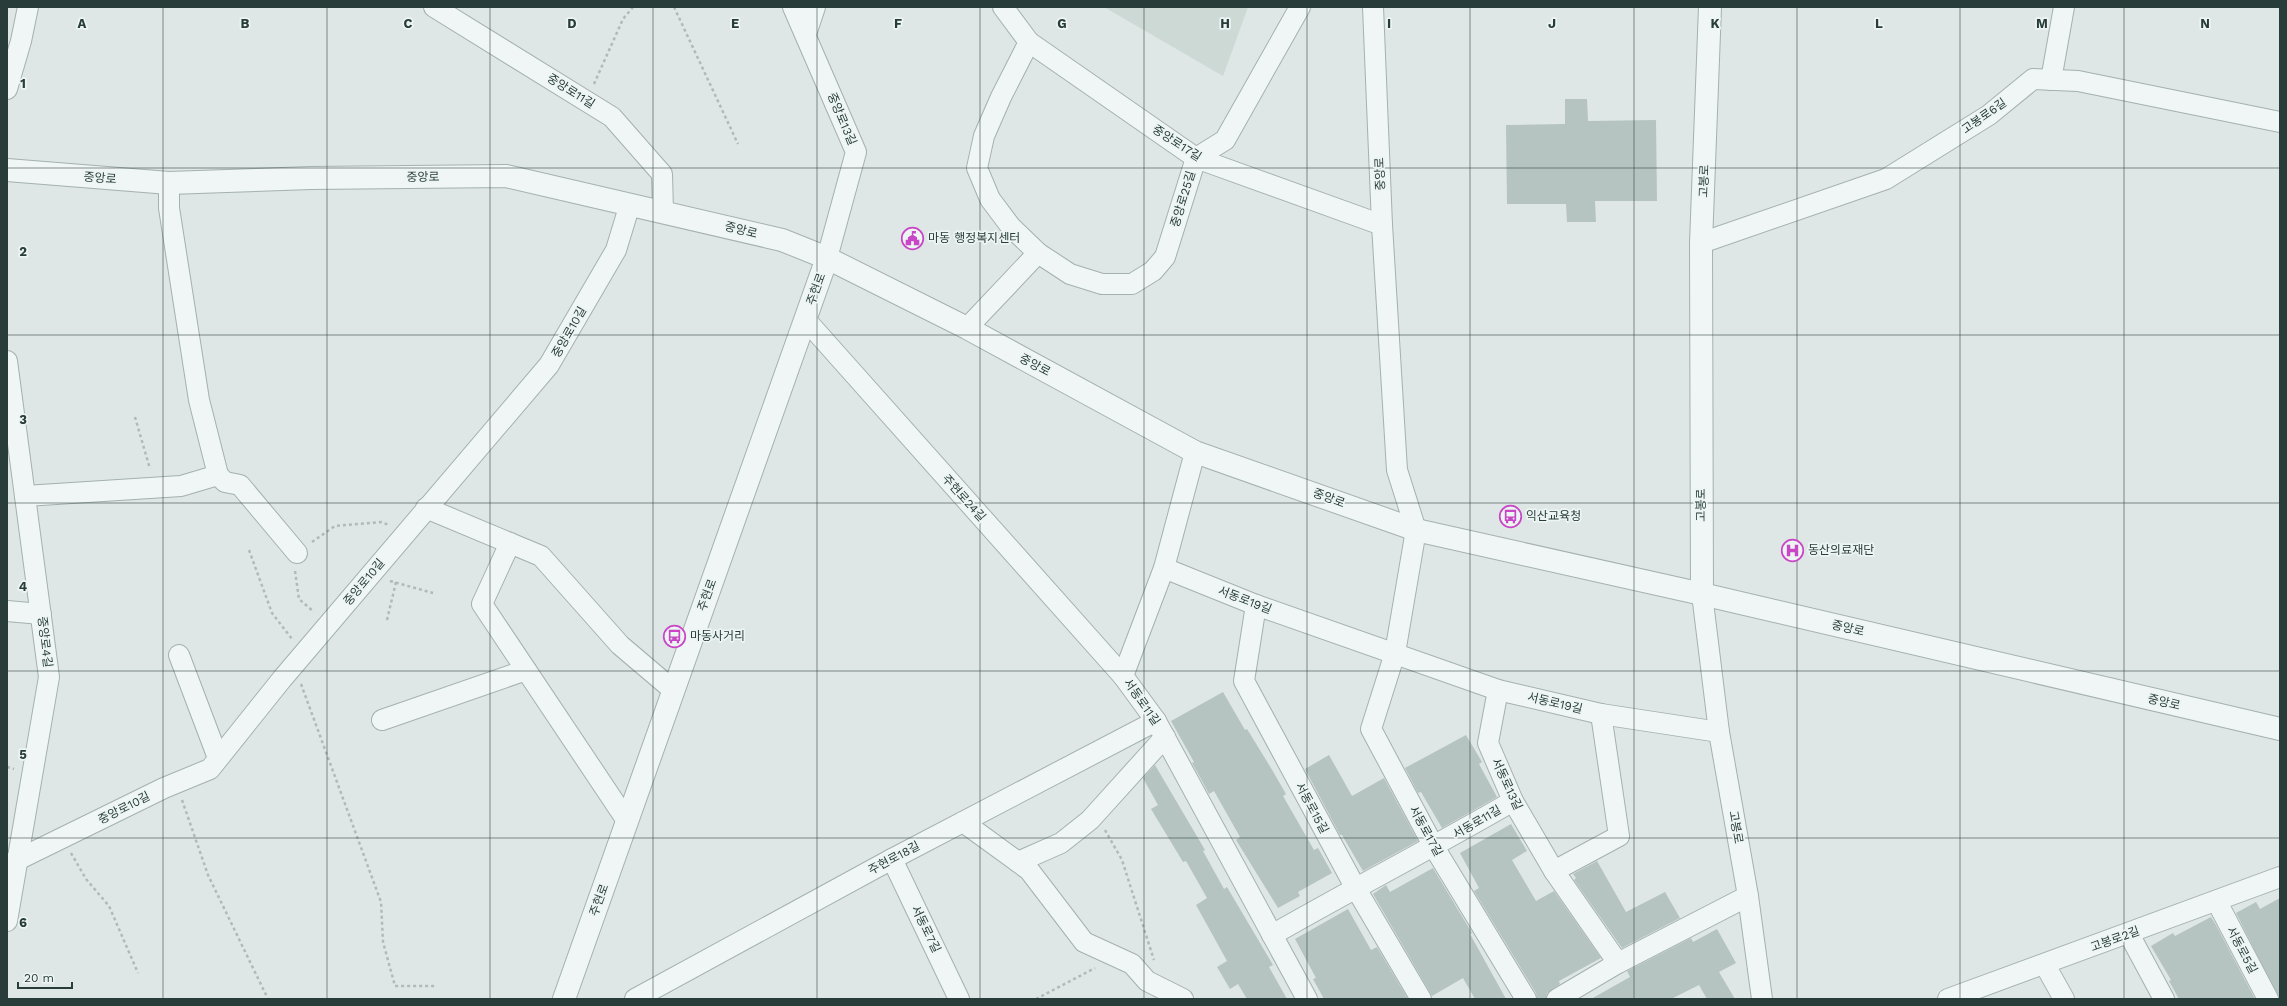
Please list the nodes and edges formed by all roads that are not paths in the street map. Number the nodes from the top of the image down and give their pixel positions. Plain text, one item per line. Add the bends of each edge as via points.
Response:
1 (28, 7) edge
2 (434, 7) edge
3 (793, 7) edge
4 (815, 7) edge
5 (1003, 7) edge
6 (1300, 7) edge
7 (1373, 7) edge
8 (1710, 7) edge
9 (2064, 7) edge
10 (806, 34) junction
11 (14, 40) edge
12 (1029, 42) junction
13 (2051, 80) junction
14 (7, 89) edge
15 (2280, 122) edge
16 (1196, 158) junction
17 (7, 170) edge
18 (169, 183) junction
19 (630, 204) junction
20 (663, 211) junction
21 (1382, 225) junction
22 (1701, 244) junction
23 (1038, 253) junction
24 (827, 258) junction
25 (805, 320) junction
26 (967, 328) junction
27 (7, 361) edge
28 (1195, 452) junction
29 (218, 475) junction
30 (25, 496) junction
31 (426, 508) junction
32 (1416, 530) junction
33 (510, 543) junction
34 (297, 553) road end
35 (1164, 568) junction
36 (1702, 594) junction
37 (1256, 605) junction
38 (7, 611) edge
39 (41, 614) junction
40 (1395, 653) junction
41 (179, 655) dead end
42 (526, 670) junction
43 (1123, 676) junction
44 (673, 690) junction
45 (1498, 690) junction
46 (1601, 714) junction
47 (382, 720) dead end
48 (1161, 729) junction
49 (2280, 729) edge
50 (1720, 732) junction
51 (218, 758) junction
52 (1513, 801) junction
53 (627, 821) junction
54 (963, 822) junction
55 (1434, 847) junction
56 (892, 859) junction
57 (1018, 862) junction
58 (12, 863) edge
59 (1554, 871) junction
60 (2280, 878) edge
61 (1355, 887) junction
62 (1748, 896) junction
63 (2217, 902) junction
64 (7, 921) edge
65 (2129, 934) junction
66 (1272, 935) junction
67 (1618, 963) junction
68 (2045, 965) junction
69 (1154, 990) edge
70 (1304, 996) edge
71 (1959, 997) edge
72 (564, 999) edge
73 (635, 999) edge
74 (959, 999) edge
75 (1183, 999) edge
76 (1421, 999) edge
77 (1526, 999) edge
78 (1557, 999) edge
79 (1762, 999) edge
80 (2064, 999) edge
81 (2164, 999) edge
82 (2268, 999) edge

1 - 11 street
2 - 20 street, 중앙로11길 via 612,117 662,174
3 - 10 street, 중앙로13길
4 - 10 street
5 - 12 street, 중앙로17길
6 - 16 street, 중앙로25길 via 1225,140
7 - 21 street, 중앙로
8 - 22 street, 고봉로
9 - 13 street
10 - 24 street, 중앙로13길 via 856,152
11 - 14 street
12 - 16 street, 중앙로17길
12 - 23 street, 중앙로25길 via 984,136 977,168 990,199 1011,227
13 - 15 street, 고봉로6길 via 2078,81
13 - 22 street, 고봉로6길 via 2033,79 1989,115 1886,179
16 - 21 street, 중앙로17길
16 - 23 street, 중앙로25길 via 1165,257 1152,272 1132,284 1102,284 1070,274
17 - 18 street, 중앙로
18 - 19 street, 중앙로 via 311,178 506,176
18 - 29 street via 169,208 199,400
19 - 20 street, 중앙로
19 - 31 street, 중앙로10길 via 616,250 549,365
20 - 24 street, 중앙로 via 782,240
21 - 32 street, 중앙로 via 1397,470
22 - 36 street, 고봉로
23 - 26 street
24 - 25 street, 주현로
24 - 26 street, 중앙로
25 - 43 street, 주현로24길
25 - 44 street, 주현로
26 - 28 street, 중앙로
27 - 30 street, 중앙로4길
28 - 32 street, 중앙로
28 - 35 street, 서동로11길
29 - 30 street via 181,486
29 - 34 street via 225,482 240,485
30 - 39 street, 중앙로4길
31 - 33 street
31 - 51 street, 중앙로10길
32 - 36 street, 중앙로
32 - 40 street
33 - 42 street via 482,604
33 - 44 street via 541,556 620,645
35 - 37 street, 서동로19길
35 - 43 street, 서동로11길
36 - 49 street, 중앙로
36 - 50 street, 고봉로
37 - 40 street, 서동로19길
37 - 61 street, 서동로15길 via 1244,682
38 - 39 street
39 - 58 street, 중앙로4길 via 49,677
40 - 45 street, 서동로19길
40 - 55 street, 서동로17길 via 1371,729
41 - 51 street
42 - 47 street
42 - 53 street
43 - 48 street, 서동로11길
44 - 53 street, 주현로
45 - 46 street, 서동로19길
45 - 52 street, 서동로13길 via 1488,743
46 - 50 street, 서동로19길
46 - 59 street via 1619,836
48 - 54 street, 주현로18길
48 - 57 street via 1096,814 1061,843
48 - 66 street, 서동로11길
50 - 62 street, 고봉로
51 - 58 street, 중앙로10길 via 210,769 176,782
52 - 55 street, 서동로11길
52 - 59 street, 서동로13길
53 - 72 street, 주현로
54 - 56 street, 주현로18길
54 - 57 street
55 - 61 street, 서동로11길
55 - 77 street, 서동로17길
56 - 73 street, 주현로18길
56 - 74 street, 서동로7길
57 - 69 street via 1029,870 1084,942 1132,964
58 - 64 street, 중앙로4길
59 - 67 street, 서동로13길
60 - 63 street, 고봉로2길
61 - 66 street, 서동로11길
61 - 76 street, 서동로15길
62 - 67 street
62 - 79 street, 고봉로
63 - 65 street, 고봉로2길
63 - 82 street, 서동로5길
65 - 68 street, 고봉로2길
65 - 81 street
66 - 70 street, 서동로11길
67 - 78 street
68 - 71 street, 고봉로2길
68 - 80 street
69 - 75 street

